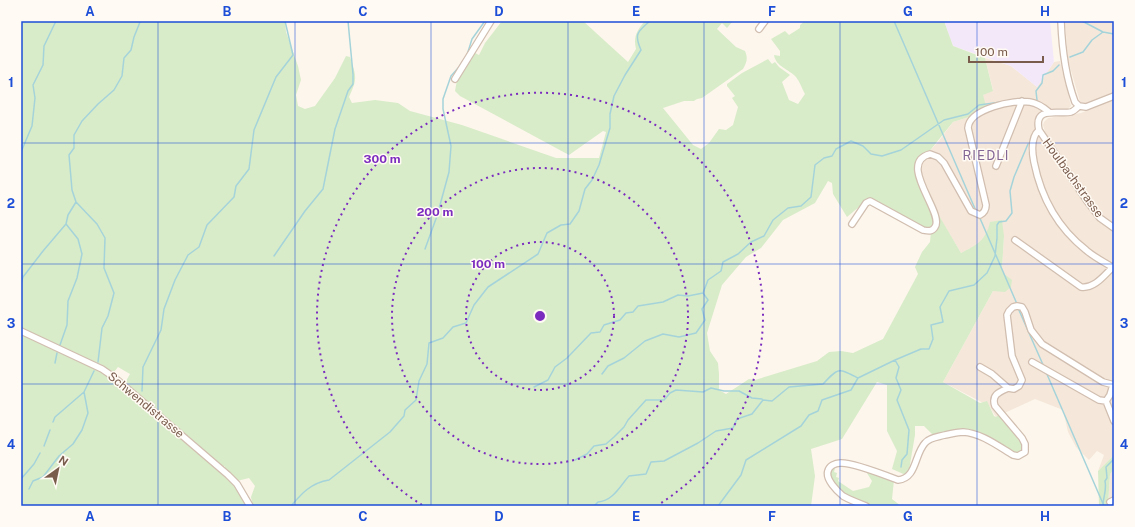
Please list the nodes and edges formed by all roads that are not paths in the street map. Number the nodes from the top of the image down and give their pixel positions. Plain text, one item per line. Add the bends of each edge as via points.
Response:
1 (490, 21) edge
2 (765, 21) edge
3 (1061, 21) edge
4 (759, 29) dead end
5 (455, 79) dead end
6 (1114, 96) edge
7 (1022, 101) junction
8 (1079, 106) junction
9 (1049, 112) junction
10 (1039, 130) junction
11 (996, 166) dead end
12 (852, 224) dead end
13 (1114, 228) edge
14 (1015, 240) dead end
15 (1113, 267) edge
16 (21, 332) edge
17 (1032, 362) dead end
18 (980, 367) dead end
19 (1114, 385) edge
20 (1008, 388) junction
21 (1106, 401) junction
22 (1114, 421) edge
23 (250, 506) edge
24 (866, 506) edge

1 - 5 street
2 - 4 street
3 - 8 street via 1065,68 1075,102
6 - 8 street via 1086,107
7 - 9 street via 1037,104
7 - 11 street
7 - 12 street via 1003,104 977,114 969,121 968,128 986,206 983,213 980,215 971,211 944,162 930,154 922,158 918,168 936,218 933,229 923,230 870,201
8 - 9 street via 1071,112
9 - 10 street, Houlbachstrasse via 1041,118
10 - 13 street, Houlbachstrasse via 1100,218
10 - 15 street via 1032,154 1040,187 1050,208 1075,241
14 - 15 street via 1081,287 1090,287
16 - 23 street, Schwendistrasse via 102,369 115,378 228,475 237,484
17 - 21 street via 1099,400
18 - 20 street
19 - 20 street via 1097,378 1042,344 1031,330 1023,309 1017,306 1010,309 1007,315 1012,356 1022,382 1016,389
19 - 21 street
20 - 24 street via 996,394 995,406 1026,444 1025,452 1018,456 983,438 961,432 926,441 916,458 912,472 904,479 898,480 844,463 831,466 827,473 828,478 839,492
21 - 22 street

